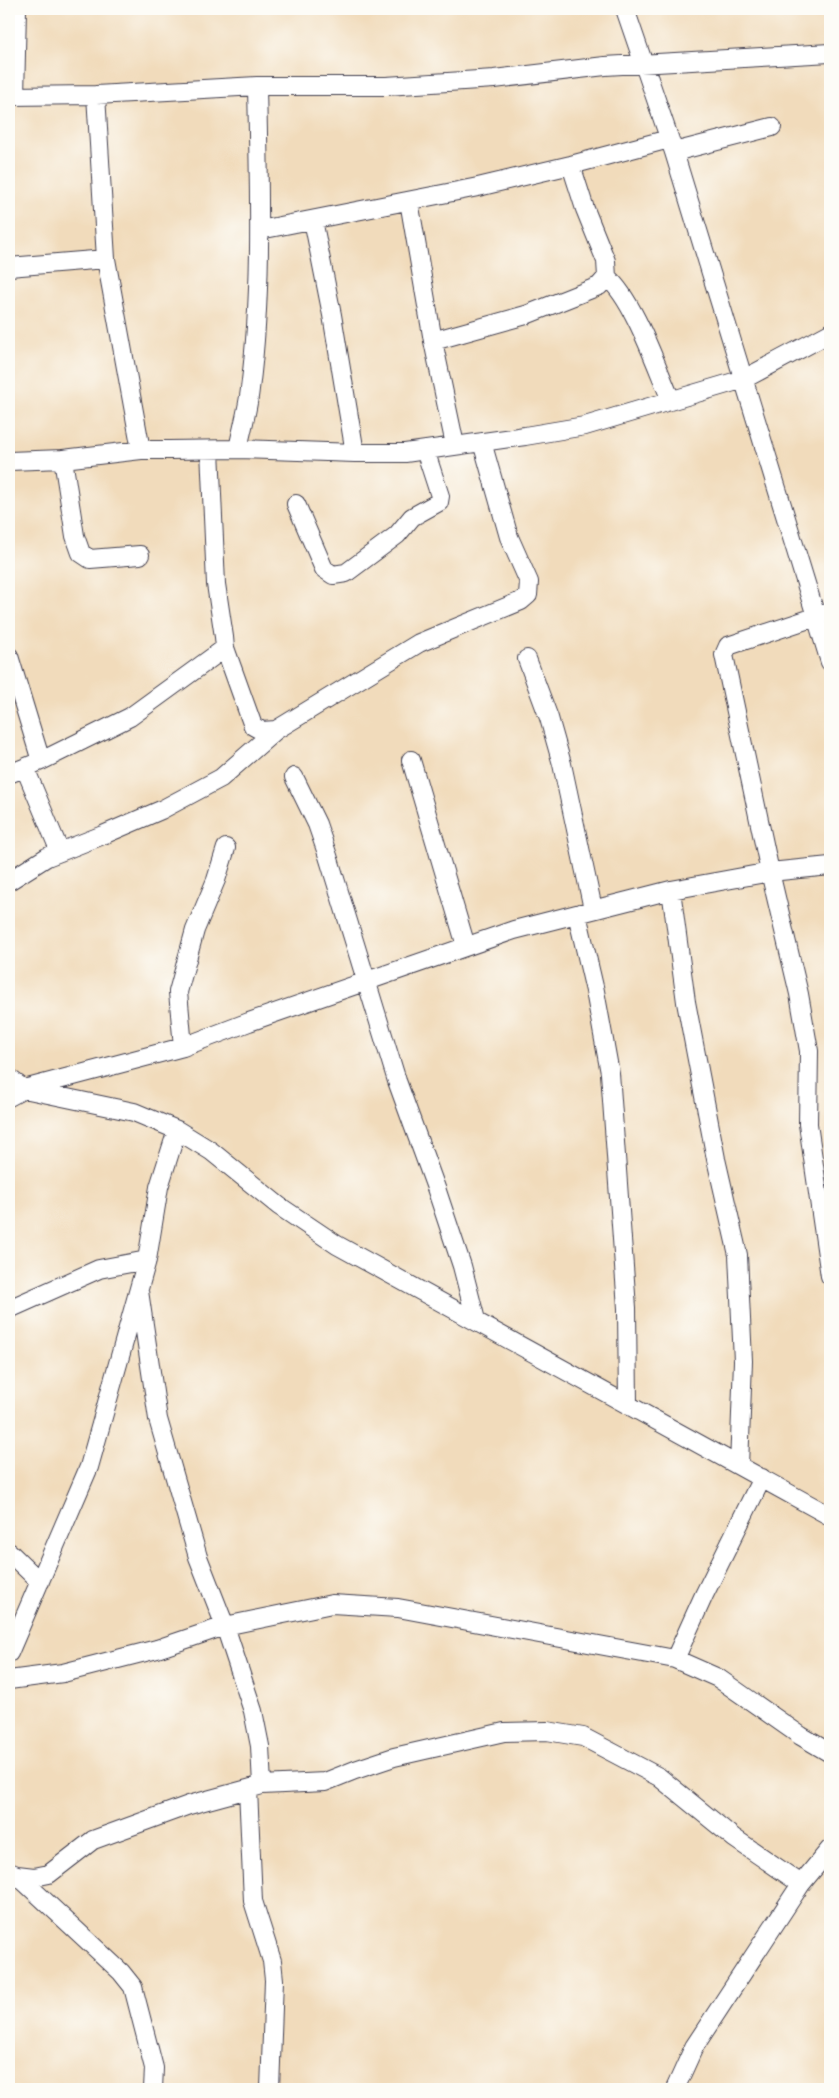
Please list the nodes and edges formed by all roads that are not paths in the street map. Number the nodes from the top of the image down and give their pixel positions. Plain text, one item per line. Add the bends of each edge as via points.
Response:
1 (17, 9) edge
2 (625, 9) edge
3 (830, 53) edge
4 (644, 64) junction
5 (257, 86) junction
6 (96, 95) junction
7 (12, 96) edge
8 (772, 127) dead end
9 (671, 146) junction
10 (572, 166) junction
11 (409, 201) junction
12 (313, 220) junction
13 (260, 230) junction
14 (106, 259) junction
15 (9, 267) edge
16 (607, 276) junction
17 (830, 333) edge
18 (434, 341) junction
19 (744, 379) junction
20 (671, 400) junction
21 (482, 442) junction
22 (455, 445) junction
23 (238, 449) junction
24 (142, 450) junction
25 (210, 450) junction
26 (425, 450) junction
27 (355, 453) junction
28 (63, 459) junction
29 (9, 460) edge
30 (296, 504) dead end
31 (140, 555) dead end
32 (824, 615) edge
33 (226, 648) junction
34 (9, 656) edge
35 (527, 660) dead end
36 (830, 662) edge
37 (276, 730) junction
38 (411, 760) dead end
39 (25, 767) edge
40 (294, 777) dead end
41 (226, 848) dead end
42 (60, 852) junction
43 (830, 866) edge
44 (770, 872) junction
45 (9, 881) edge
46 (671, 890) junction
47 (585, 911) junction
48 (466, 946) junction
49 (367, 982) junction
50 (182, 1047) junction
51 (9, 1078) edge
52 (16, 1093) edge
53 (177, 1130) junction
54 (147, 1260) junction
55 (830, 1276) edge
56 (138, 1285) junction
57 (9, 1309) edge
58 (476, 1320) junction
59 (628, 1405) junction
60 (739, 1466) junction
61 (762, 1478) junction
62 (830, 1515) edge
63 (9, 1552) edge
64 (40, 1582) junction
65 (225, 1626) junction
66 (9, 1653) edge
67 (676, 1659) junction
68 (9, 1680) edge
69 (830, 1753) edge
70 (255, 1787) junction
71 (830, 1849) edge
72 (13, 1874) edge
73 (800, 1884) junction
74 (153, 2089) edge
75 (270, 2089) edge
76 (675, 2089) edge

1 - 7 street
2 - 4 street
3 - 4 street
4 - 5 street via 386,86
4 - 9 street
5 - 6 street
5 - 13 street
6 - 7 street
6 - 14 street
8 - 9 street
9 - 10 street
9 - 19 street
10 - 11 street
10 - 16 street via 606,261
11 - 12 street
11 - 18 street
12 - 13 street
12 - 27 street
13 - 23 street via 258,313 250,391
14 - 15 street
14 - 24 street
16 - 18 street via 599,286 526,315
16 - 20 street via 629,305
17 - 19 street
18 - 22 street
19 - 20 street
19 - 32 street
20 - 21 street via 585,426
21 - 22 street
21 - 37 street via 508,537 529,582 528,594 521,601 419,643
22 - 26 street
23 - 25 street
23 - 27 street
24 - 25 street
24 - 28 street
25 - 33 street via 216,584
26 - 27 street
26 - 30 street via 440,496 439,502 412,517 397,534 346,572 333,575 324,569
28 - 29 street
28 - 31 street via 75,536 81,553 90,559
32 - 36 street
32 - 44 street via 728,646 724,655
33 - 37 street via 253,726 262,731
33 - 39 street via 130,717
34 - 39 street
35 - 47 street via 562,764
37 - 42 street via 221,778 161,810
38 - 48 street
39 - 42 street
40 - 49 street via 317,824
41 - 50 street via 195,930 178,992
42 - 45 street
43 - 44 street
44 - 46 street
44 - 55 street via 809,1051 808,1124
46 - 47 street
46 - 60 street via 686,1002 738,1255 743,1361
47 - 48 street
47 - 59 street via 610,1073 627,1308
48 - 49 street
49 - 50 street
49 - 58 street via 397,1081 462,1266
50 - 52 street
51 - 52 street
52 - 53 street via 134,1112
53 - 54 street via 159,1187
53 - 58 street via 211,1151 279,1206 337,1246
54 - 56 street
54 - 57 street via 99,1269
56 - 64 street via 89,1467
56 - 65 street via 158,1419 198,1557
58 - 59 street
59 - 60 street
60 - 61 street
61 - 62 street
61 - 67 street
63 - 64 street
64 - 66 street
65 - 67 street via 332,1604 398,1608
65 - 68 street via 157,1649 63,1673
65 - 70 street via 253,1712 260,1746
67 - 69 street via 718,1678
70 - 72 street via 189,1805 93,1840 48,1874 34,1877
70 - 73 street via 325,1782 394,1757 504,1732 547,1731 583,1737 659,1777 734,1838
70 - 75 street via 253,1901 272,1961 274,1980
71 - 73 street
72 - 74 street via 121,1972 132,1986 154,2068
73 - 76 street via 694,2047

